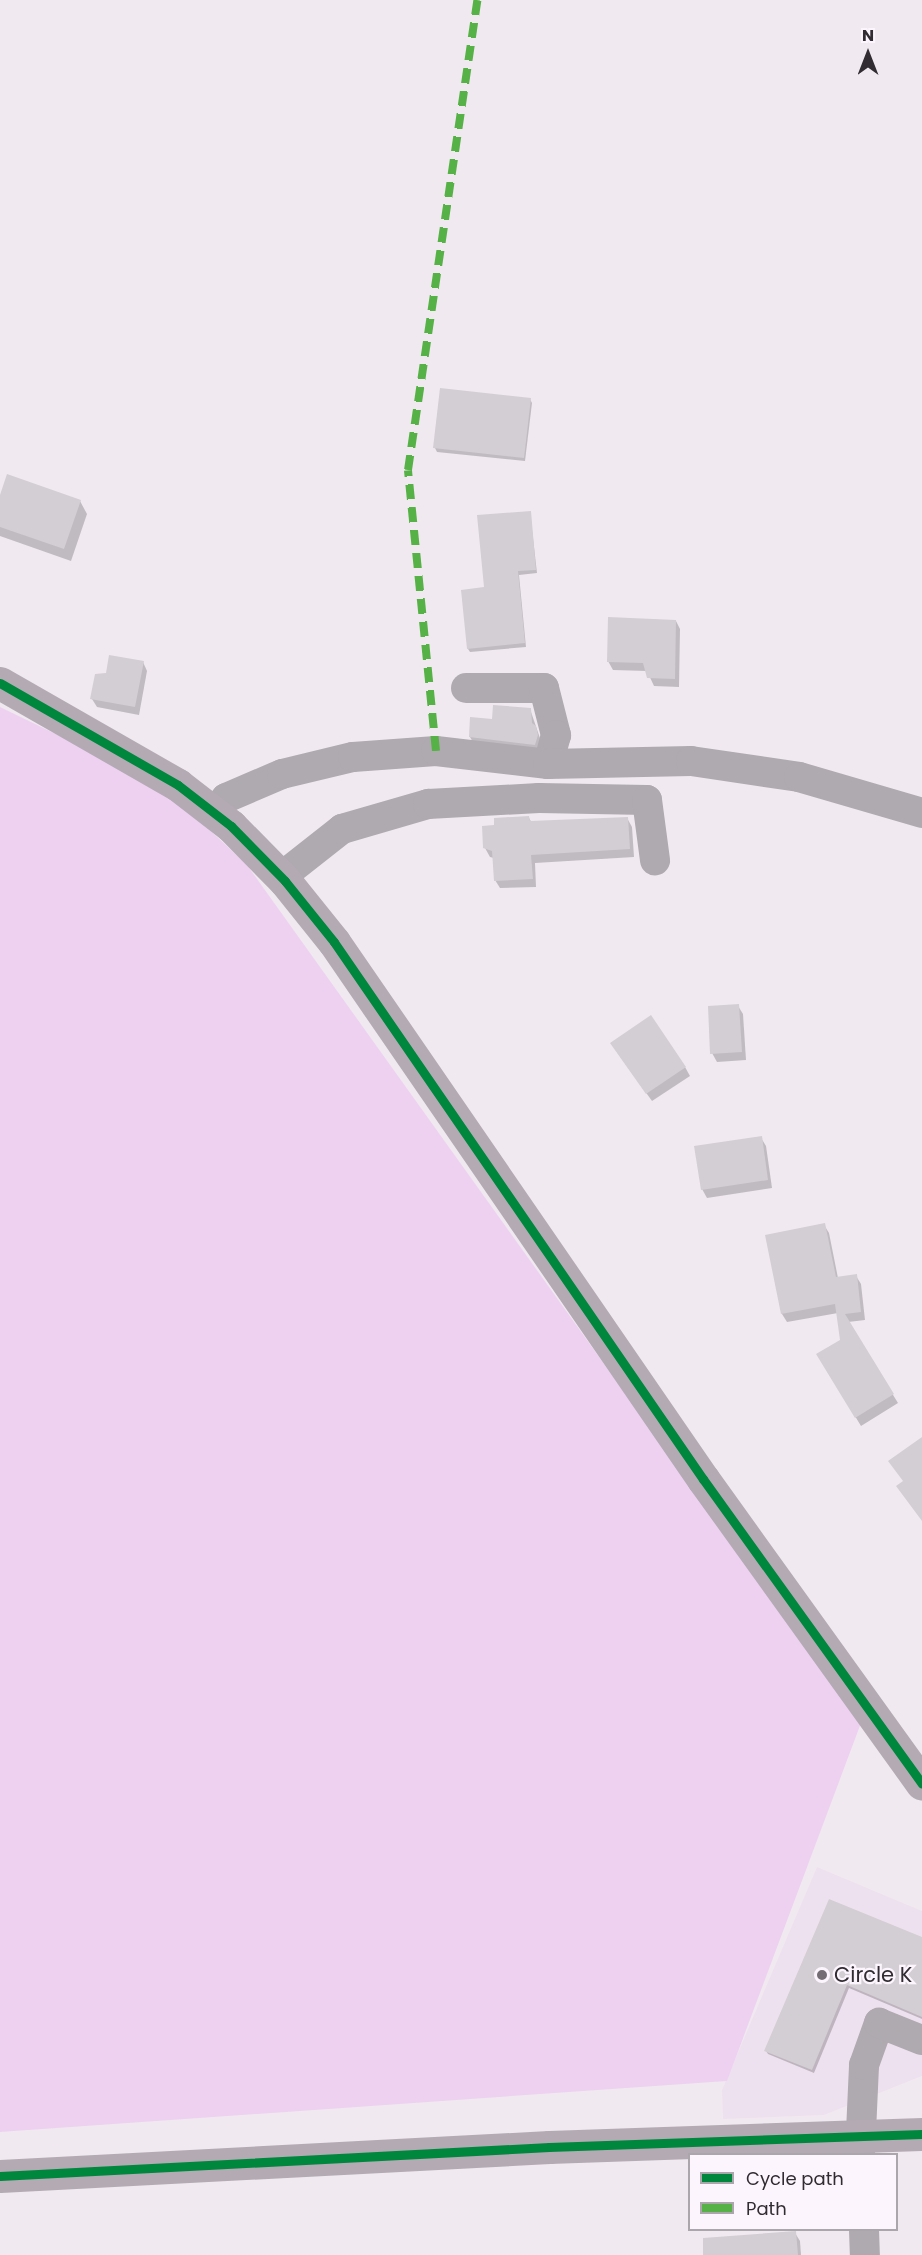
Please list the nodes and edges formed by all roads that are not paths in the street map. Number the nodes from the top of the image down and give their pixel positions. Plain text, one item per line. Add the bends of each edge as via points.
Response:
1 (0, 683) edge
2 (466, 688) dead end
3 (548, 764) junction
4 (214, 813) junction
5 (922, 813) edge
6 (655, 860) dead end
7 (281, 877) junction
8 (922, 1784) edge
9 (922, 2040) edge
10 (922, 2134) edge
11 (860, 2145) edge
12 (0, 2176) edge
13 (864, 2231) edge
14 (865, 2255) edge

1 - 4 main road via 178,785
2 - 3 street via 544,688 556,735
3 - 4 street via 436,751 353,757 282,774 226,798
3 - 5 street via 691,761 799,777
4 - 7 main road
6 - 7 street via 647,800 538,798 428,804 342,829
7 - 8 main road via 334,942 703,1479
9 - 11 street via 879,2024 864,2065
10 - 11 main road
11 - 12 main road via 549,2146
13 - 14 street

